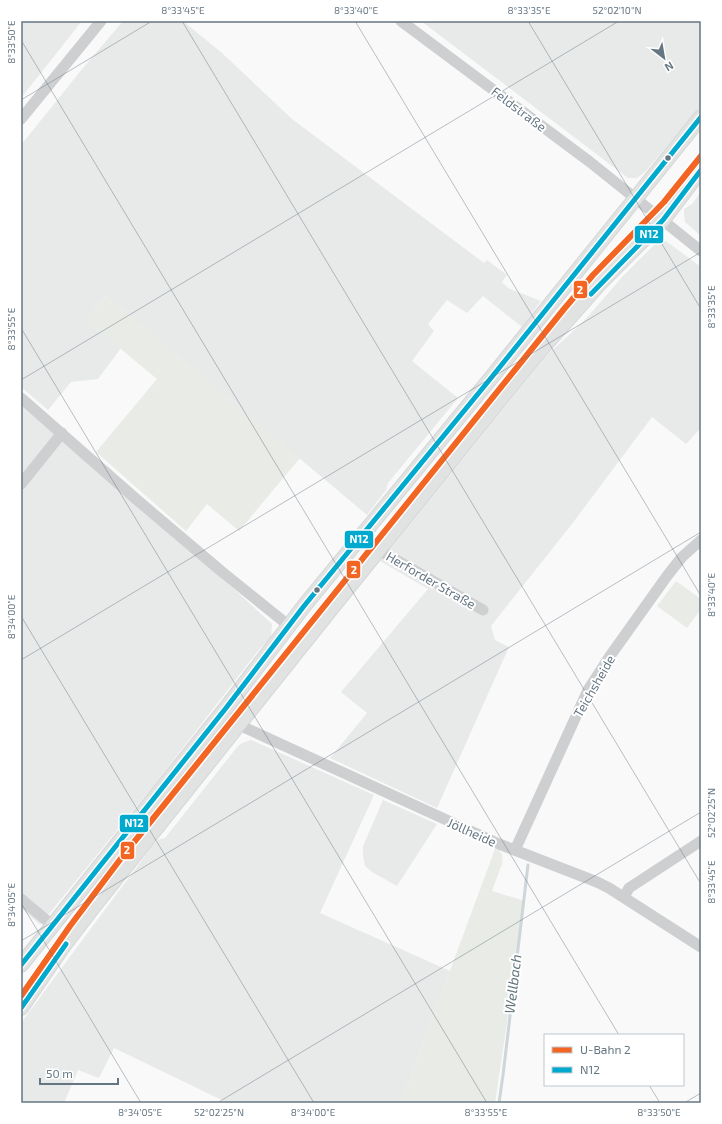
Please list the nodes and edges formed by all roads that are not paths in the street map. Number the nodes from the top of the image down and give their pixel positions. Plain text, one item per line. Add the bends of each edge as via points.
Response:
1 (101, 21) edge
2 (402, 21) edge
3 (701, 117) edge
4 (21, 119) edge
5 (701, 170) edge
6 (636, 198) junction
7 (663, 220) junction
8 (701, 251) edge
9 (21, 398) edge
10 (62, 433) junction
11 (21, 484) edge
12 (701, 540) edge
13 (379, 550) junction
14 (483, 610) dead end
15 (288, 625) junction
16 (317, 627) junction
17 (239, 725) junction
18 (701, 841) edge
19 (515, 850) junction
20 (624, 897) junction
21 (21, 899) edge
22 (52, 925) junction
23 (701, 947) edge
24 (21, 965) edge
25 (21, 1008) edge

1 - 4 street
2 - 6 street, Feldstraße
3 - 6 main road
5 - 7 main road, Herforder Straße
6 - 7 street
6 - 15 main road
7 - 8 street
7 - 13 main road, Herforder Straße via 601,282 538,353
9 - 10 street
10 - 11 street
10 - 15 street via 136,499
12 - 19 street, Teichsheide via 682,557 667,576 588,690
13 - 14 street, Herforder Straße
13 - 16 main road, Herforder Straße
15 - 16 main road via 303,633
15 - 22 main road via 226,708
16 - 17 main road, Herforder Straße
17 - 19 street, Jöllheide
17 - 25 main road, Herforder Straße via 94,906
18 - 20 street via 629,888
19 - 20 street, Jöllheide via 597,882
20 - 23 street, Jöllheide
21 - 22 street
22 - 24 main road

